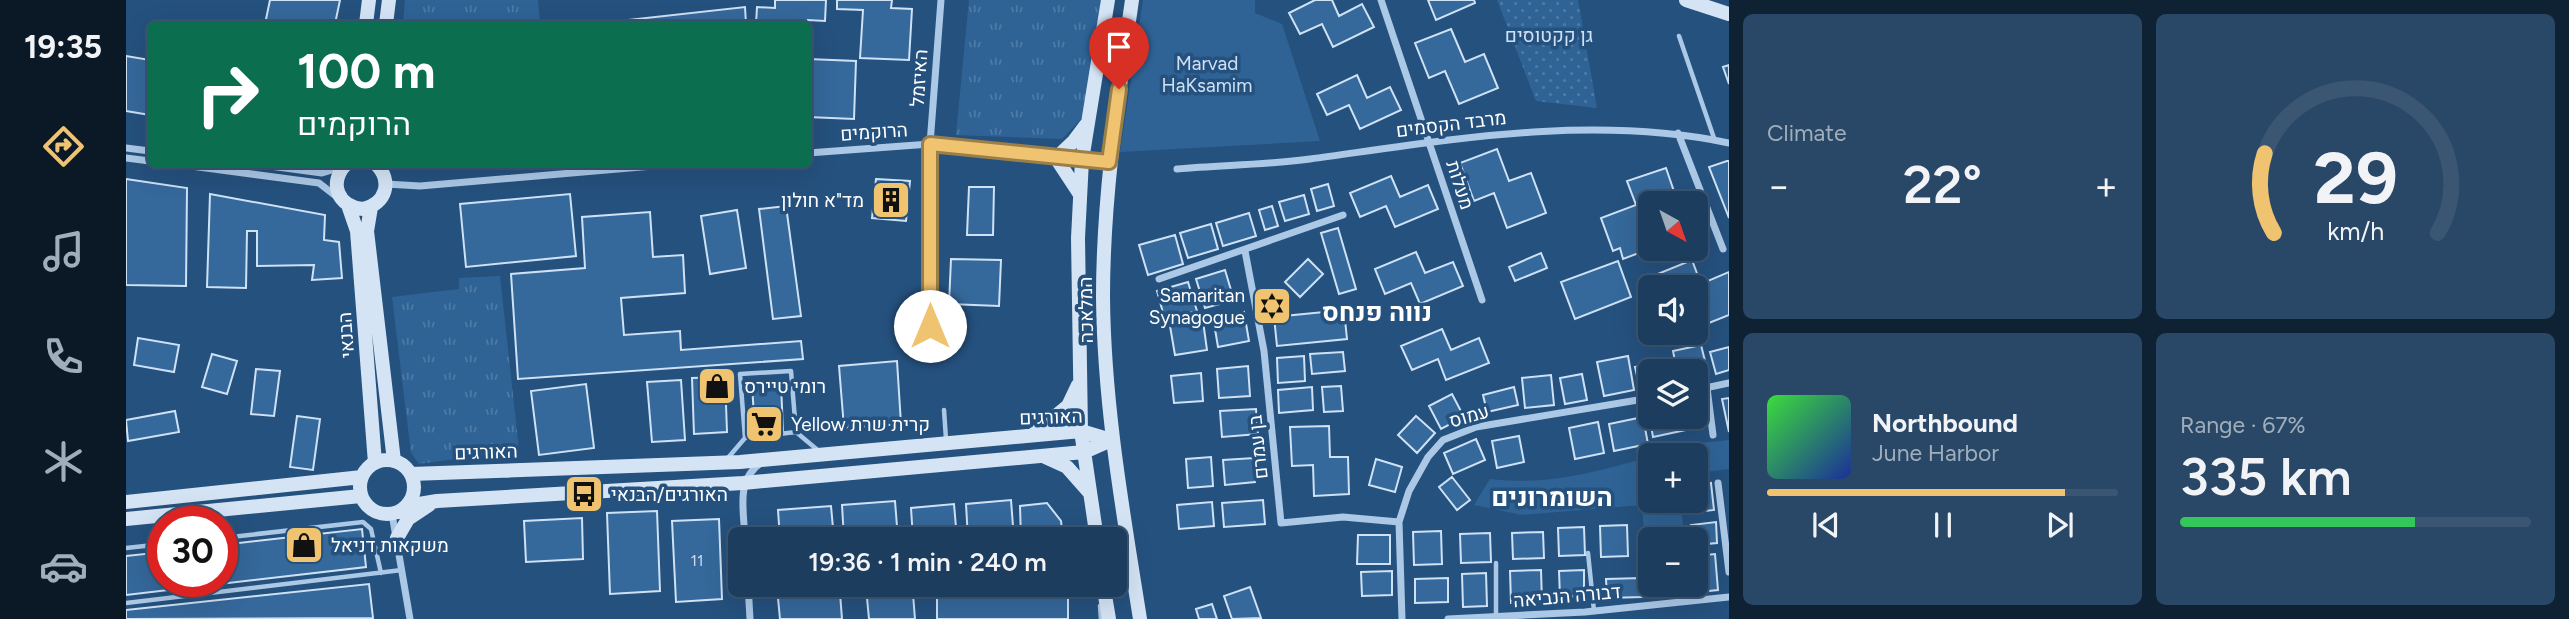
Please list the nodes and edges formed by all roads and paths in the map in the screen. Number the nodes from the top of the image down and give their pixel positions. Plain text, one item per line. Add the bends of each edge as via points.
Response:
1 (369, 0) edge
2 (389, 0) edge
3 (941, 0) edge
4 (1108, 0) edge
5 (1132, 0) edge
6 (1381, 0) edge
7 (1686, 0) edge
8 (1729, 13) edge
9 (366, 21) edge
10 (387, 21) edge
11 (1679, 36) dead end
12 (1088, 121) junction
13 (1678, 133) junction
14 (1715, 141) junction
15 (1429, 142) junction
16 (930, 144) junction
17 (1729, 144) edge
18 (126, 148) edge
19 (147, 151) edge
20 (812, 153) edge
21 (126, 158) edge
22 (1056, 158) junction
23 (1082, 160) junction
24 (147, 161) edge
25 (1109, 162) junction
26 (206, 168) edge
27 (285, 168) edge
28 (337, 168) edge
29 (344, 168) edge
30 (379, 168) edge
31 (629, 168) edge
32 (1177, 169) dead end
33 (386, 184) junction
34 (1079, 193) junction
35 (344, 203) junction
36 (371, 207) junction
37 (1343, 215) dead end
38 (1723, 249) dead end
39 (1245, 251) junction
40 (1159, 279) dead end
41 (1482, 300) dead end
42 (930, 326) dead end
43 (1079, 380) junction
44 (1729, 383) edge
45 (1708, 388) edge
46 (1708, 396) edge
47 (1638, 400) edge
48 (944, 410) dead end
49 (1081, 431) junction
50 (796, 432) junction
51 (1713, 435) dead end
52 (1032, 436) junction
53 (745, 438) junction
54 (1111, 440) junction
55 (947, 443) junction
56 (1084, 452) junction
57 (824, 455) junction
58 (1040, 456) junction
59 (765, 460) junction
60 (394, 461) junction
61 (375, 463) junction
62 (724, 463) junction
63 (411, 474) junction
64 (362, 477) junction
65 (758, 481) junction
66 (743, 483) junction
67 (1718, 483) dead end
68 (1090, 493) junction
69 (361, 496) junction
70 (437, 500) junction
71 (126, 502) edge
72 (407, 506) junction
73 (743, 508) junction
74 (392, 514) junction
75 (126, 519) edge
76 (1399, 522) junction
77 (744, 527) edge
78 (1095, 527) edge
79 (238, 536) edge
80 (397, 538) junction
81 (147, 546) edge
82 (126, 548) edge
83 (1588, 553) dead end
84 (1496, 563) dead end
85 (403, 570) junction
86 (1729, 572) edge
87 (381, 573) junction
88 (749, 597) edge
89 (1102, 597) edge
90 (1105, 597) edge
91 (1729, 597) edge
92 (126, 603) edge
93 (1588, 614) edge
94 (1490, 618) edge
95 (410, 619) edge
96 (750, 619) edge
97 (1101, 619) edge
98 (1109, 619) edge
99 (1140, 619) edge
100 (1402, 619) edge
101 (1448, 619) edge

1 - 9 street
2 - 10 street
3 - 16 street, האיזמל
4 - 12 street, המלאכה
5 - 25 street, המלאכה
6 - 15 street, מעלות
7 - 8 street
11 - 14 lane
12 - 22 street
12 - 23 street, המלאכה
13 - 14 street, מרבד הקסמים
13 - 15 street, מרבד הקסמים via 1531,131
13 - 38 street
14 - 17 street, מרבד הקסמים
15 - 32 street, מרבד הקסמים via 1306,159
15 - 41 street, מעלות
16 - 20 street, הרוקמים
16 - 22 street, הרוקמים
16 - 42 street, האיזמל
18 - 19 street
21 - 24 street
22 - 23 street, הרוקמים
22 - 34 street
23 - 25 street, הרוקמים
23 - 34 street, המלאכה
25 - 54 street, המלאכה via 1103,298
26 - 35 street via 319,183
27 - 28 street via 322,173
29 - 35 street via 336,185
30 - 33 street
31 - 33 street via 420,186
33 - 36 street via 382,198
34 - 43 street, המלאכה
35 - 36 street
35 - 61 street, הבנאי via 357,230
36 - 60 street, הבנאי via 367,231
37 - 39 street
39 - 40 street
39 - 76 street, בן עמרם via 1264,351 1281,523 1343,517
43 - 49 street, המלאכה
43 - 52 street via 1068,406
44 - 45 street
46 - 51 street
47 - 76 street, עמוס via 1476,427 1443,440 1409,491
48 - 55 lane
49 - 52 street, האורגים
49 - 54 street, האורגים
49 - 56 street, המלאכה
50 - 53 lane
50 - 53 lane via 791,371 740,374
50 - 57 lane
52 - 55 street, האורגים
53 - 62 lane
54 - 56 street, האורגים
54 - 99 street, המלאכה
55 - 57 street, האורגים
56 - 58 street, האורגים
56 - 68 street, המלאכה
57 - 59 street, האורגים
58 - 65 street, האורגים
58 - 68 street via 1067,467
59 - 62 street, האורגים
59 - 66 street
60 - 61 street
60 - 63 street
61 - 64 street
62 - 63 street, האורגים
63 - 72 street via 414,490
64 - 69 street
64 - 71 street
65 - 66 street, האורגים
65 - 73 street
66 - 70 street, האורגים
66 - 73 street
67 - 86 street
68 - 78 street, המלאכה
69 - 74 street via 373,511
69 - 75 street
70 - 72 street, האורגים
70 - 80 street via 408,519
72 - 74 street
73 - 77 street
74 - 80 street
76 - 100 street, עמוס
79 - 87 lane via 363,522 371,528
80 - 85 street
81 - 82 lane
83 - 93 lane
84 - 94 lane
85 - 87 lane
85 - 95 street
87 - 92 lane
88 - 96 street
89 - 97 lane
90 - 98 street
91 - 93 street, דבורה הנביאה
93 - 94 street, דבורה הנביאה
94 - 101 street, דבורה הנביאה

